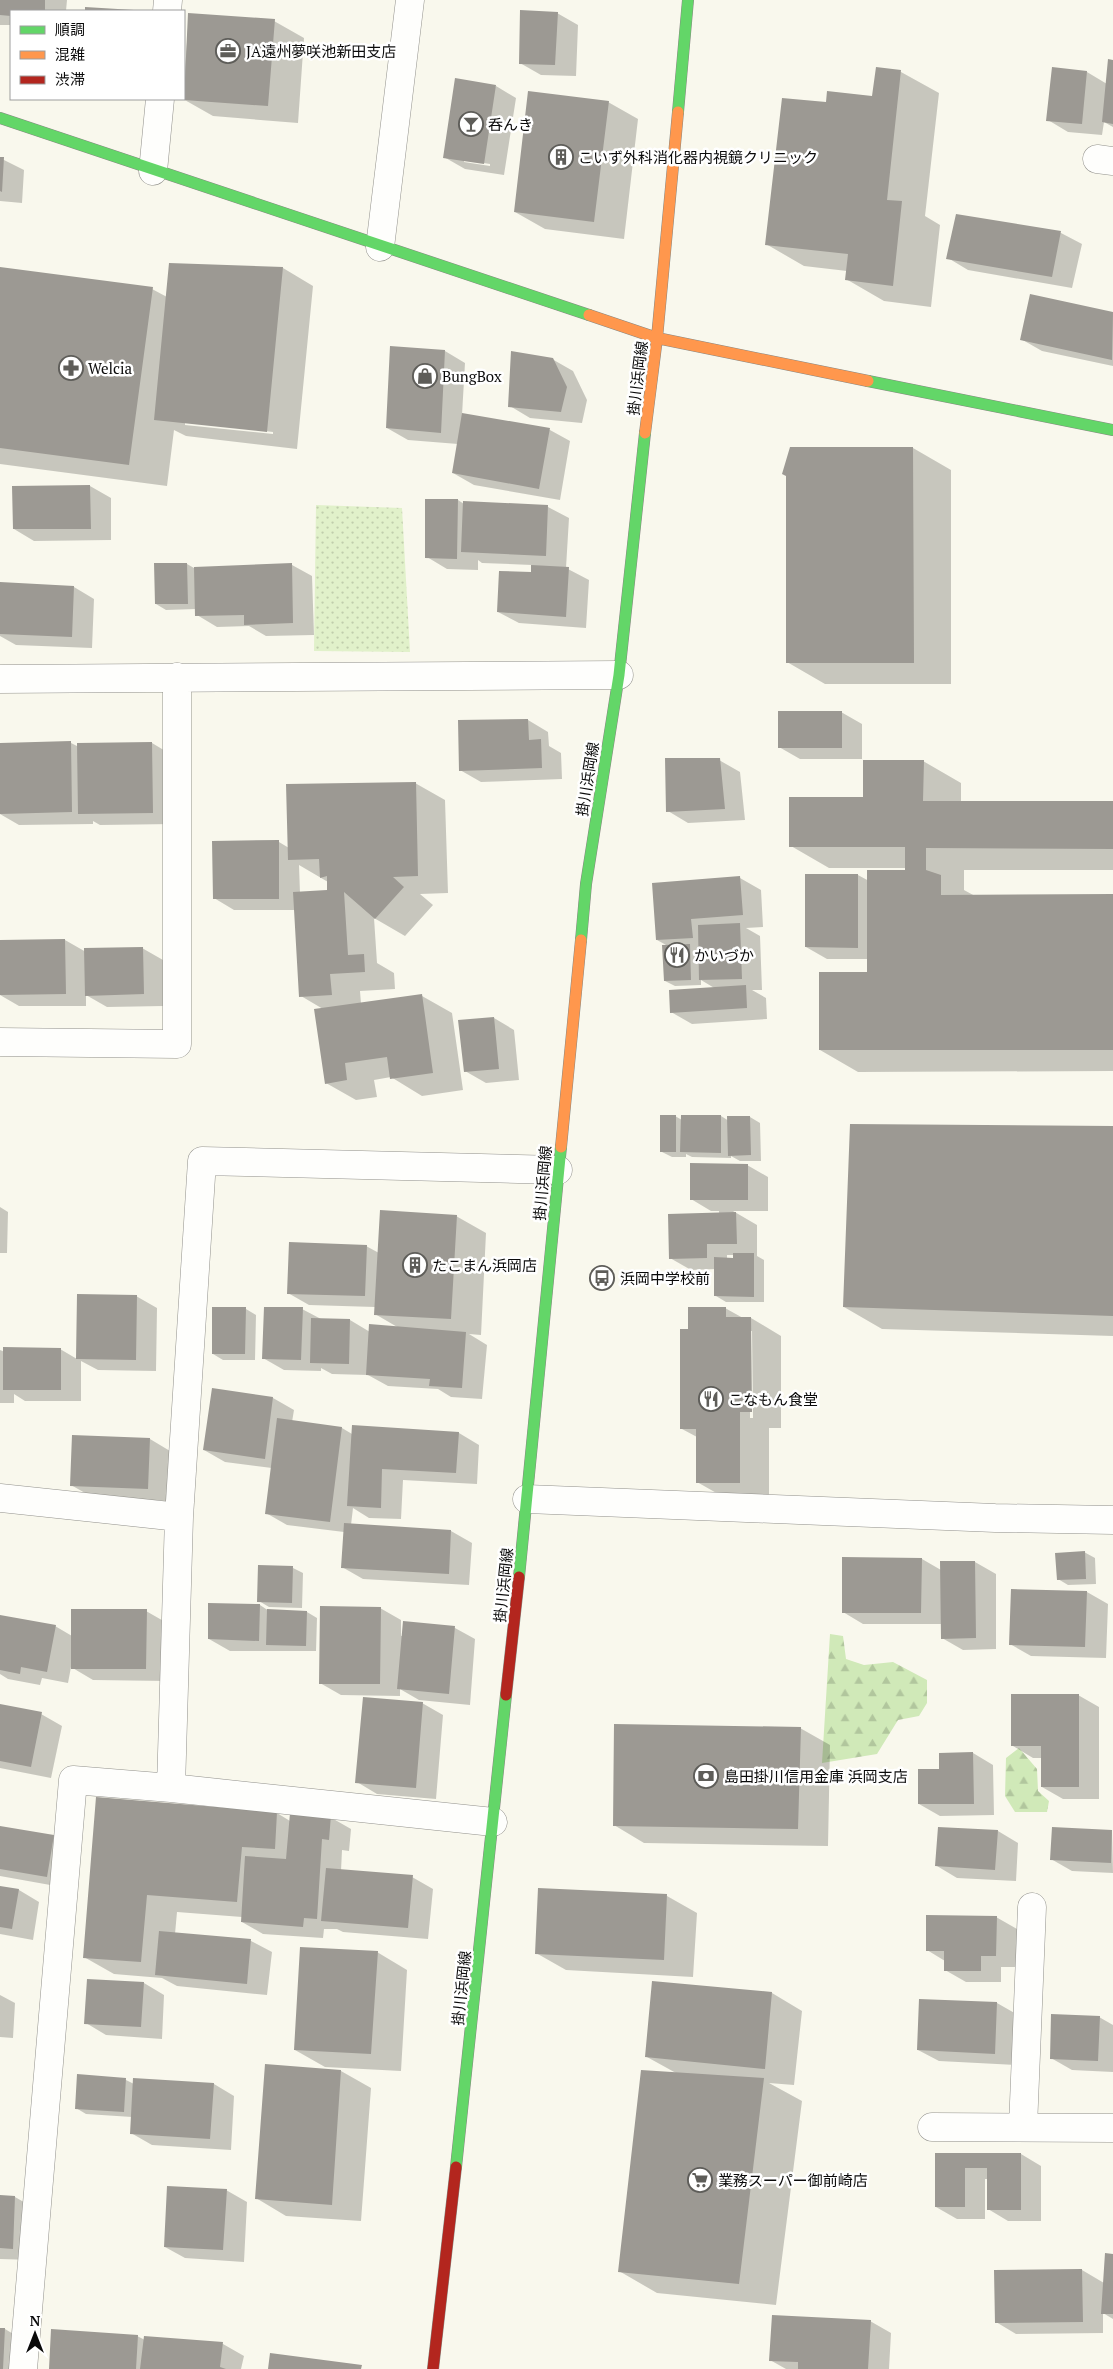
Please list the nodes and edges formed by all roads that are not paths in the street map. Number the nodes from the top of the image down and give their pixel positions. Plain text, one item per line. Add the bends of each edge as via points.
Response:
1 (410, 0) edge
2 (688, 0) edge
3 (160, 100) edge
4 (0, 118) edge
5 (153, 171) junction
6 (380, 247) junction
7 (657, 338) junction
8 (1113, 430) edge
9 (619, 675) junction
10 (177, 678) junction
11 (0, 679) edge
12 (0, 1042) edge
13 (558, 1170) junction
14 (0, 1498) edge
15 (527, 1498) junction
16 (179, 1518) junction
17 (1113, 1520) edge
18 (170, 1788) junction
19 (493, 1822) junction
20 (1032, 1907) dead end
21 (932, 2127) dead end
22 (1023, 2127) junction
23 (1113, 2128) edge
24 (23, 2369) edge
25 (433, 2369) edge

1 - 6 street
2 - 7 main road, 掛川浜岡線
3 - 5 street
4 - 5 main road
5 - 6 main road
6 - 7 main road
7 - 8 main road
7 - 9 main road, 掛川浜岡線
9 - 10 street
9 - 13 main road, 掛川浜岡線 via 586,884
10 - 11 street
10 - 12 street via 177,1044
13 - 15 main road, 掛川浜岡線
13 - 16 street via 202,1161
14 - 16 street
15 - 17 street
15 - 19 main road, 掛川浜岡線
16 - 18 street
18 - 19 street
18 - 24 street via 73,1780
19 - 25 main road, 掛川浜岡線
20 - 22 street
21 - 22 street
22 - 23 street

